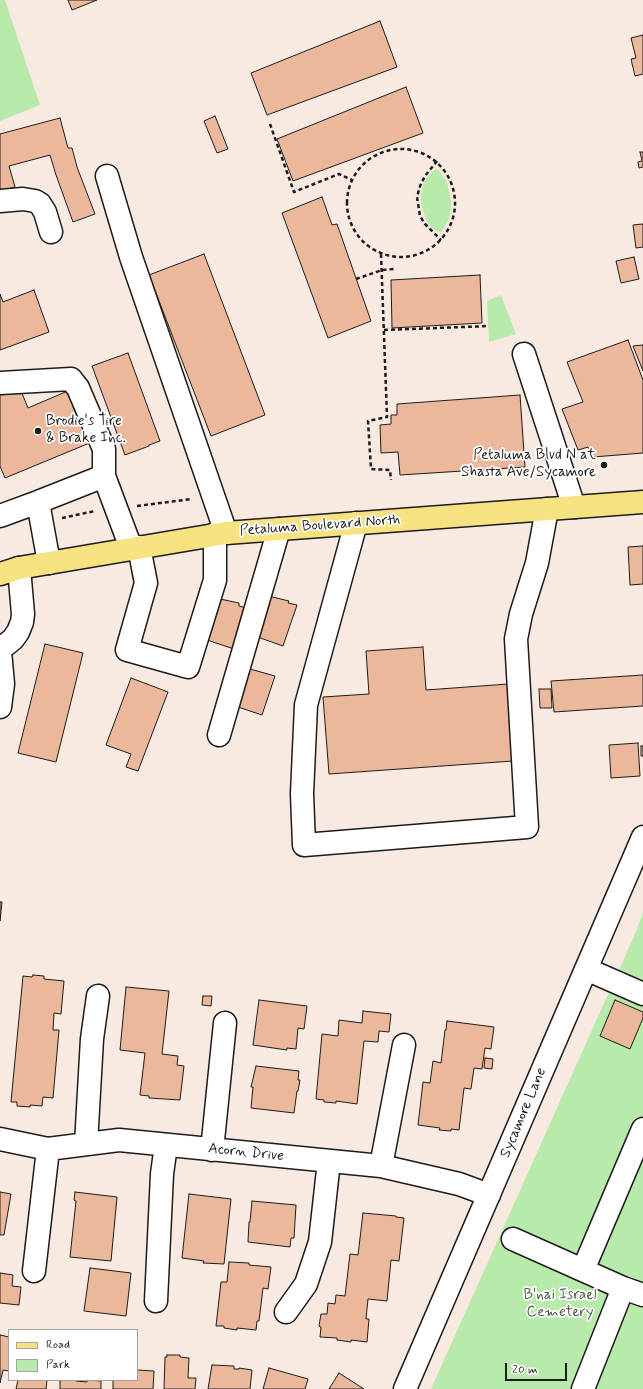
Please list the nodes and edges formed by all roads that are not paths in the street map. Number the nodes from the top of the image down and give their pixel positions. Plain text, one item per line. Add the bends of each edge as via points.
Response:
1 (107, 176) dead end
2 (0, 201) edge
3 (51, 232) dead end
4 (524, 354) dead end
5 (0, 383) edge
6 (104, 476) junction
7 (38, 502) junction
8 (643, 502) edge
9 (574, 507) junction
10 (547, 509) junction
11 (0, 516) edge
12 (356, 523) junction
13 (279, 529) junction
14 (221, 533) junction
15 (135, 548) junction
16 (49, 563) junction
17 (10, 571) edge
18 (0, 647) edge
19 (0, 651) edge
20 (0, 707) edge
21 (219, 735) dead end
22 (643, 837) edge
23 (586, 968) junction
24 (643, 994) edge
25 (98, 996) dead end
26 (224, 1023) dead end
27 (404, 1045) dead end
28 (643, 1129) edge
29 (0, 1139) edge
30 (86, 1144) junction
31 (166, 1145) junction
32 (48, 1148) junction
33 (212, 1150) junction
34 (329, 1161) junction
35 (381, 1166) junction
36 (489, 1195) junction
37 (513, 1239) dead end
38 (584, 1270) junction
39 (34, 1271) dead end
40 (633, 1291) edge
41 (156, 1301) dead end
42 (286, 1312) dead end
43 (405, 1389) edge
44 (583, 1389) edge

1 - 14 street
2 - 3 street via 23,199 40,204 46,212
4 - 9 street
5 - 6 street via 71,379 78,388 104,449
6 - 7 street
6 - 15 street
7 - 11 street
7 - 16 street
8 - 9 main road, Petaluma Boulevard North
9 - 10 main road, Petaluma Boulevard North
10 - 12 main road, Petaluma Boulevard North
10 - 12 street via 538,564 521,614 516,640 527,826 304,845 302,794 306,706
12 - 13 main road, Petaluma Boulevard North
13 - 14 main road, Petaluma Boulevard North
13 - 21 street
14 - 15 main road, Petaluma Boulevard North
14 - 15 street via 215,580 188,666 127,650 146,583
15 - 16 main road, Petaluma Boulevard North
16 - 17 main road, Petaluma Boulevard North
17 - 18 street via 23,614 22,622 13,639
19 - 20 street via 3,684
22 - 23 street, Sycamore Lane
23 - 24 street
23 - 36 street, Sycamore Lane
25 - 30 street via 92,1039
26 - 33 street
27 - 35 street
28 - 38 street
29 - 32 street, Acorn Drive
30 - 31 street, Acorn Drive via 119,1140
30 - 32 street, Acorn Drive
31 - 33 street, Acorn Drive
31 - 41 street via 162,1174
32 - 39 street
33 - 34 street, Acorn Drive
34 - 35 street, Acorn Drive
34 - 42 street via 320,1242 306,1284
35 - 36 street, Acorn Drive via 459,1184
36 - 43 street, Sycamore Lane
37 - 38 street
38 - 40 street
40 - 44 street

